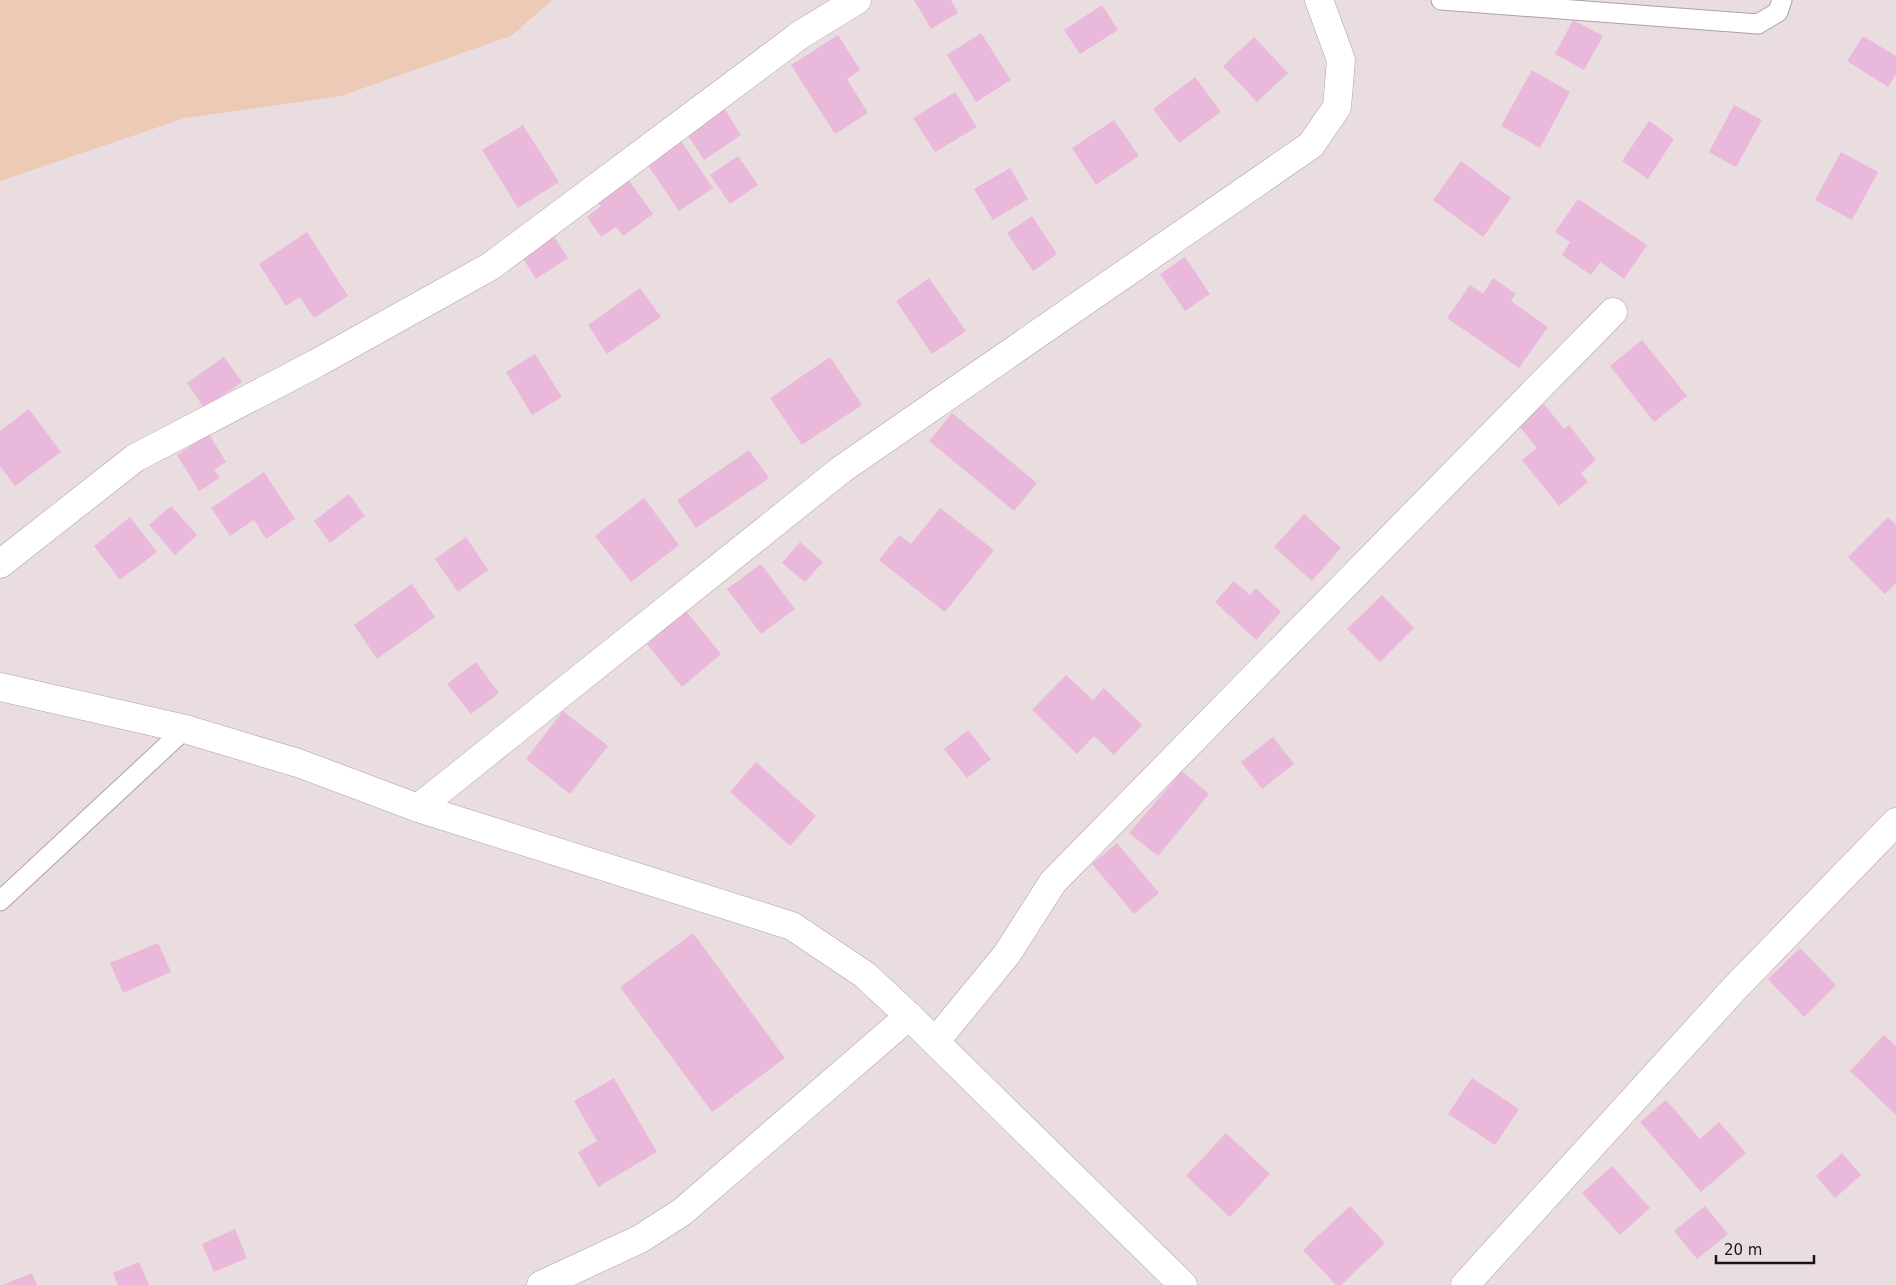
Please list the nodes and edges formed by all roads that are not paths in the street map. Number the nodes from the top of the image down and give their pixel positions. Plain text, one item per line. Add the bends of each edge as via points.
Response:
1 (857, 0) edge
2 (1319, 0) edge
3 (1441, 0) edge
4 (1782, 0) edge
5 (1613, 312) dead end
6 (0, 564) edge
7 (0, 687) edge
8 (185, 729) junction
9 (418, 808) junction
10 (1896, 822) edge
11 (0, 901) edge
12 (909, 1016) junction
13 (935, 1042) junction
14 (541, 1285) edge
15 (1183, 1285) edge
16 (1465, 1285) edge

1 - 6 street via 800,35 491,266 315,364 134,458
2 - 9 street via 1340,60 1337,107 1311,145 842,469
3 - 4 lane via 1758,24 1778,12
5 - 13 street via 1053,882 1007,954
7 - 8 street
8 - 9 street via 298,763
8 - 11 lane
9 - 12 street via 792,926 865,975
10 - 16 street via 1734,989
12 - 13 street
12 - 14 street via 682,1212 640,1239
13 - 15 street

